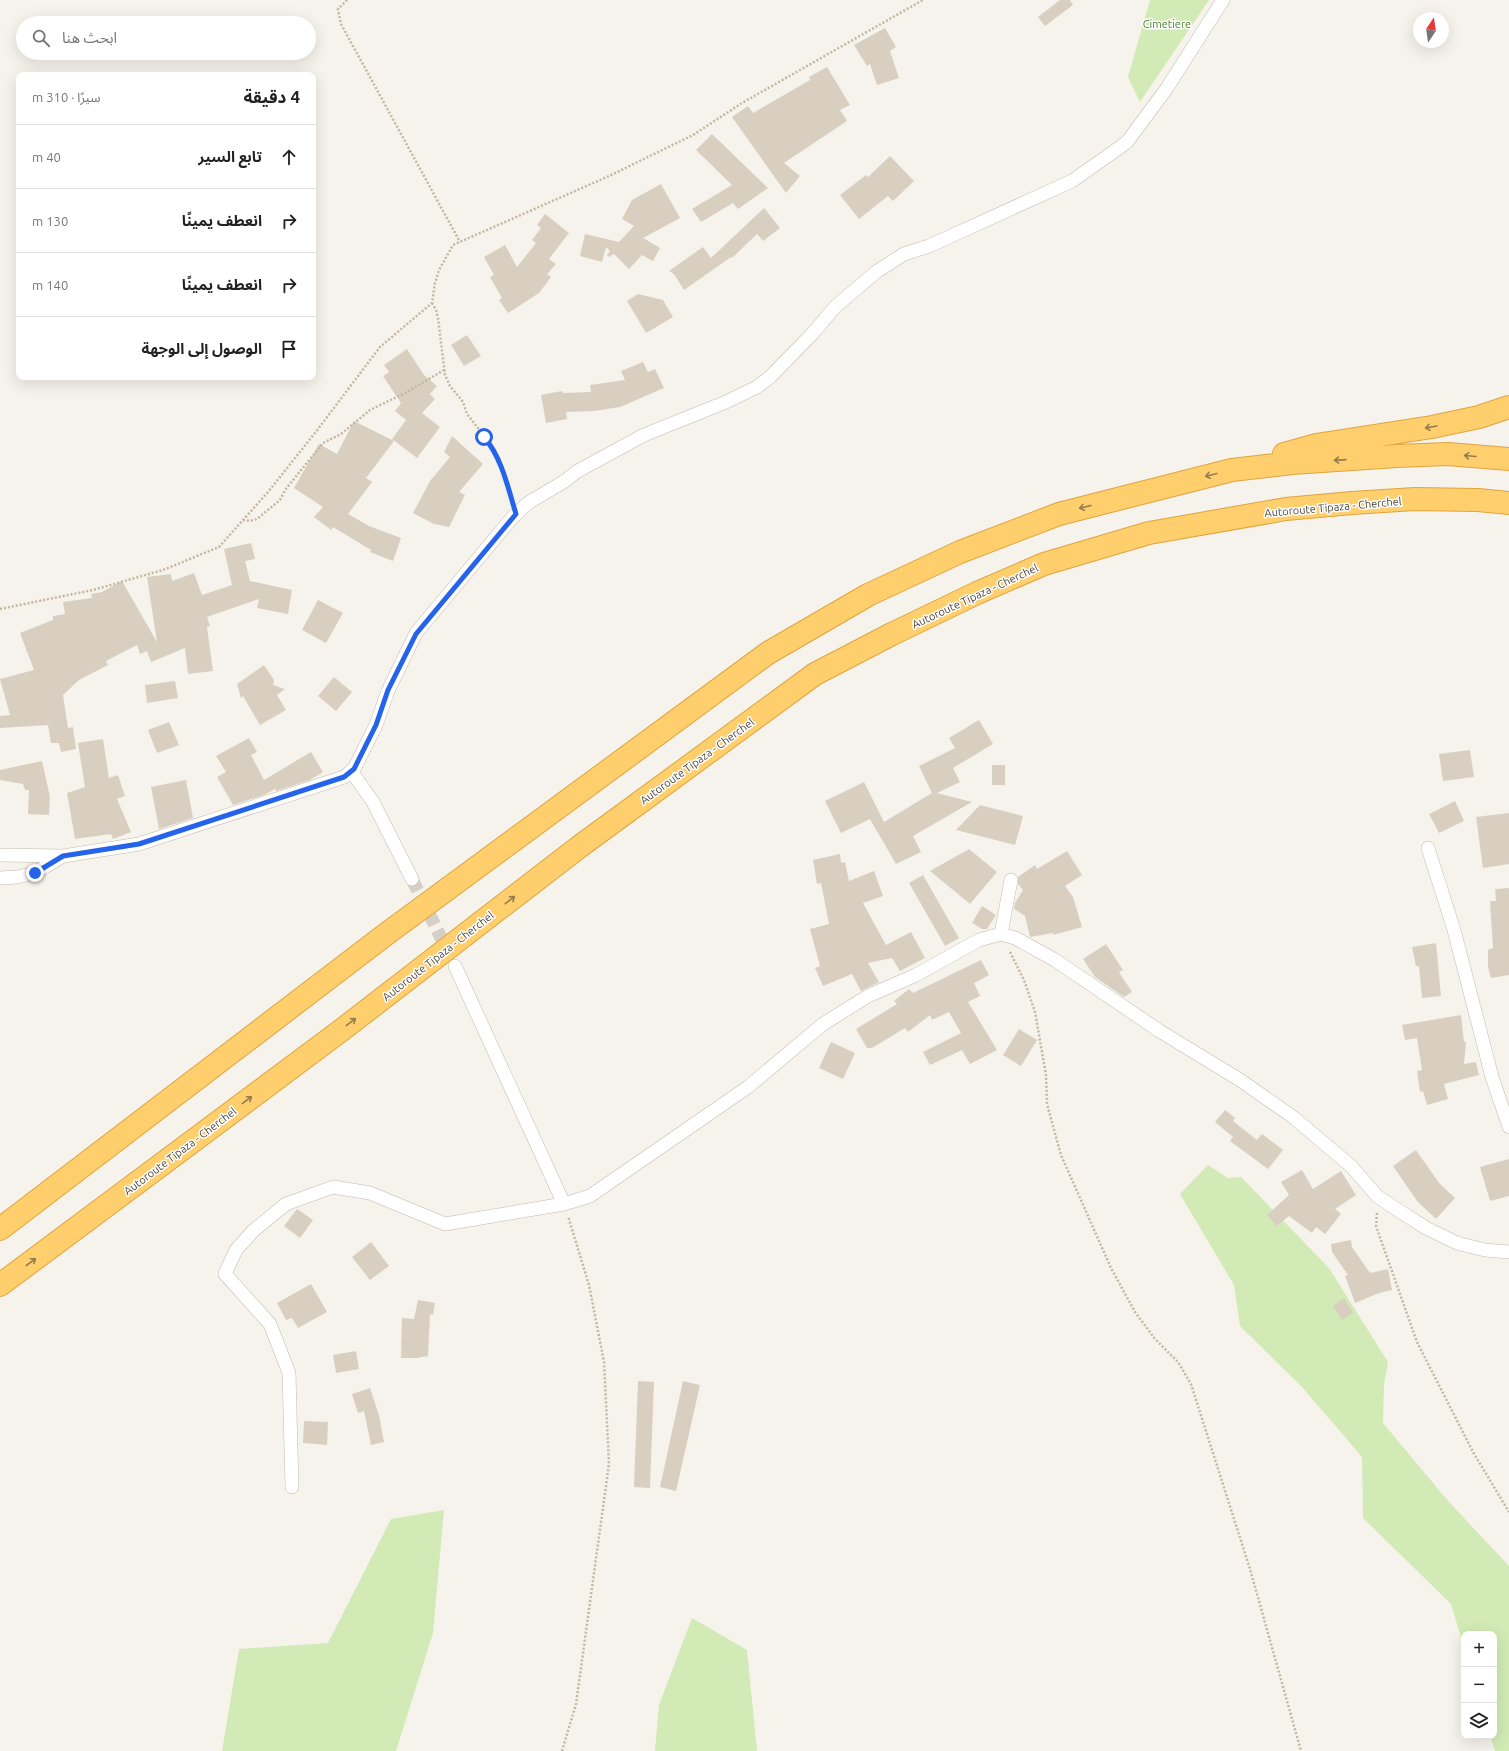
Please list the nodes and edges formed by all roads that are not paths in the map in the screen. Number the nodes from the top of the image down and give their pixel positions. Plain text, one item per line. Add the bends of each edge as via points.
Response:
1 (1222, 0) edge
2 (1509, 407) edge
3 (1509, 459) edge
4 (1232, 470) junction
5 (1509, 503) edge
6 (351, 771) junction
7 (1428, 848) dead end
8 (0, 855) edge
9 (63, 856) junction
10 (0, 878) edge
11 (412, 879) tunnel mouth
12 (1011, 880) dead end
13 (1001, 934) junction
14 (455, 966) tunnel mouth
15 (1509, 1127) edge
16 (564, 1204) junction
17 (0, 1229) edge
18 (1509, 1252) edge
19 (0, 1285) edge
20 (292, 1487) dead end

1 - 6 street via 1167,88 1126,142 1110,156 1072,181 929,246 904,254 876,272 835,307 808,339 757,387 644,434 576,472 528,503 416,634 388,690 376,725
2 -> 4 highway via 1479,417 1432,427 1316,445
3 -> 4 highway via 1448,454 1292,463
4 -> 17 highway via 1059,514 960,552 868,595 768,653 385,935
19 -> 5 highway, Autoroute Tipaza - Cherchel via 343,1029 573,852 815,674 892,634 1044,564 1149,533 1286,509 1345,504 1415,499
6 - 9 street via 344,777 139,844
6 - 11 street via 373,802
7 - 15 street via 1454,930 1492,1077
8 - 9 street
9 - 10 street via 35,873
12 - 13 street
13 - 16 street via 979,940 916,975 868,996 829,1020 748,1087 590,1196
13 - 18 street via 1016,938 1055,960 1158,1030 1240,1080 1293,1117 1345,1161 1377,1196 1426,1228 1457,1243 1485,1250
14 - 16 street
16 - 20 street via 445,1224 370,1193 333,1187 286,1204 253,1231 236,1250 225,1274 270,1324 289,1373

